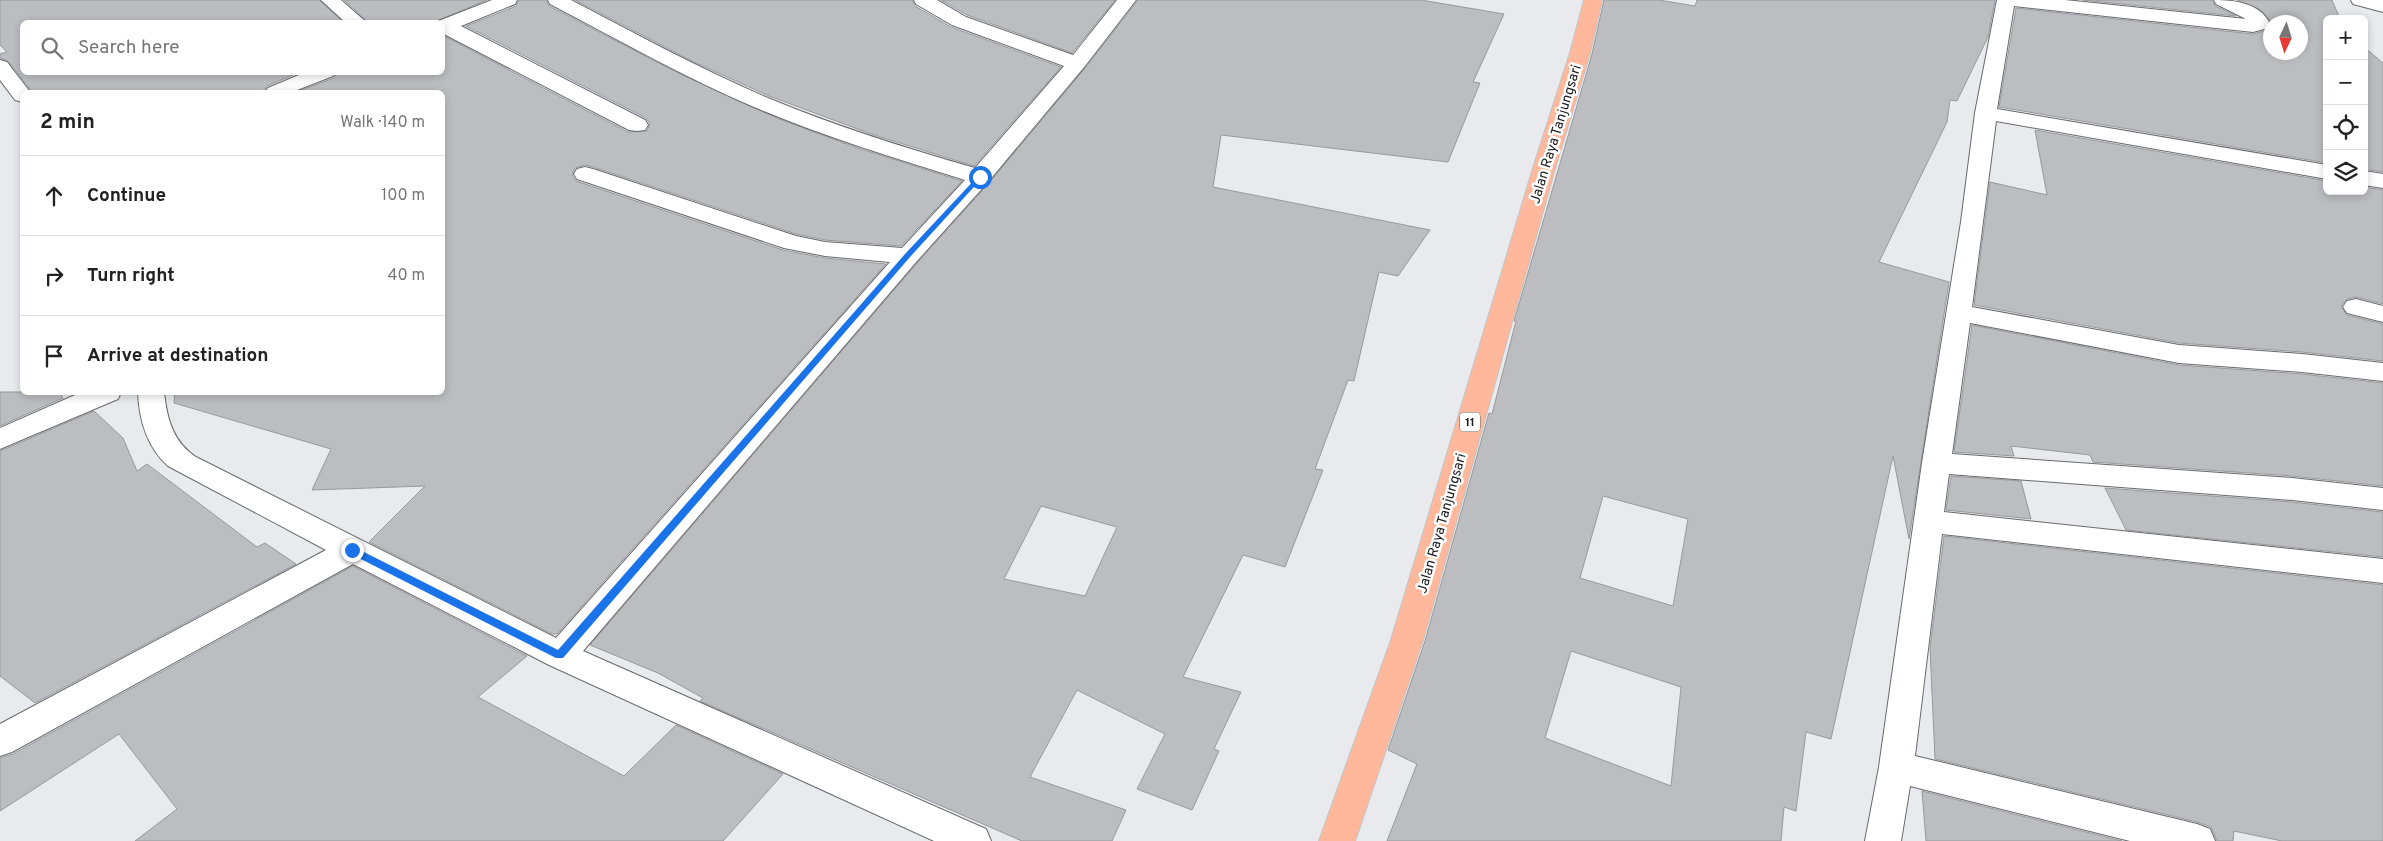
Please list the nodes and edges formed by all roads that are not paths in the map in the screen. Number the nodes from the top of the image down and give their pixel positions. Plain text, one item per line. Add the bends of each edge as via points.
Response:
1 (330, 0) edge
2 (556, 0) edge
3 (923, 0) edge
4 (1127, 0) edge
5 (1593, 0) edge
6 (2006, 0) edge
7 (2013, 0) edge
8 (2223, 0) edge
9 (2360, 0) edge
10 (495, 2) edge
11 (2383, 6) edge
12 (354, 20) edge
13 (445, 27) edge
14 (445, 28) edge
15 (1078, 62) junction
16 (3, 74) edge
17 (318, 75) edge
18 (280, 90) edge
19 (20, 94) edge
20 (1986, 113) junction
21 (638, 125) dead end
22 (2323, 171) edge
23 (585, 174) dead end
24 (980, 177) junction
25 (2368, 179) edge
26 (2383, 181) edge
27 (908, 256) junction
28 (2356, 307) dead end
29 (1959, 313) junction
30 (2383, 314) edge
31 (2383, 372) edge
32 (101, 395) edge
33 (151, 395) edge
34 (0, 439) edge
35 (1936, 463) junction
36 (2383, 500) edge
37 (1928, 521) junction
38 (352, 550) junction
39 (2383, 571) edge
40 (560, 655) junction
41 (0, 741) edge
42 (1896, 767) junction
43 (972, 841) edge
44 (1337, 841) edge
45 (1882, 841) edge
46 (2196, 841) edge

1 - 12 street
2 - 24 street via 761,102 860,141
3 - 15 street via 958,21 1063,60
4 - 15 street
5 - 44 highway, Jalan Raya Tanjungsari / 11 via 1407,640
6 - 20 street
7 - 8 street via 2253,26 2261,24 2258,18
9 - 11 street
10 - 13 street
14 - 21 street
15 - 24 street
16 - 19 street
17 - 18 street
20 - 22 street
20 - 29 street
23 - 27 street via 792,243
24 - 27 street
25 - 26 street
27 - 40 street
28 - 30 street
29 - 31 street via 2179,354
29 - 35 street
32 - 34 street
33 - 38 street via 159,431 178,459
35 - 36 street via 2292,489
35 - 37 street
37 - 39 street
37 - 42 street
38 - 40 street
38 - 41 street
40 - 43 street
42 - 45 street
42 - 46 street

